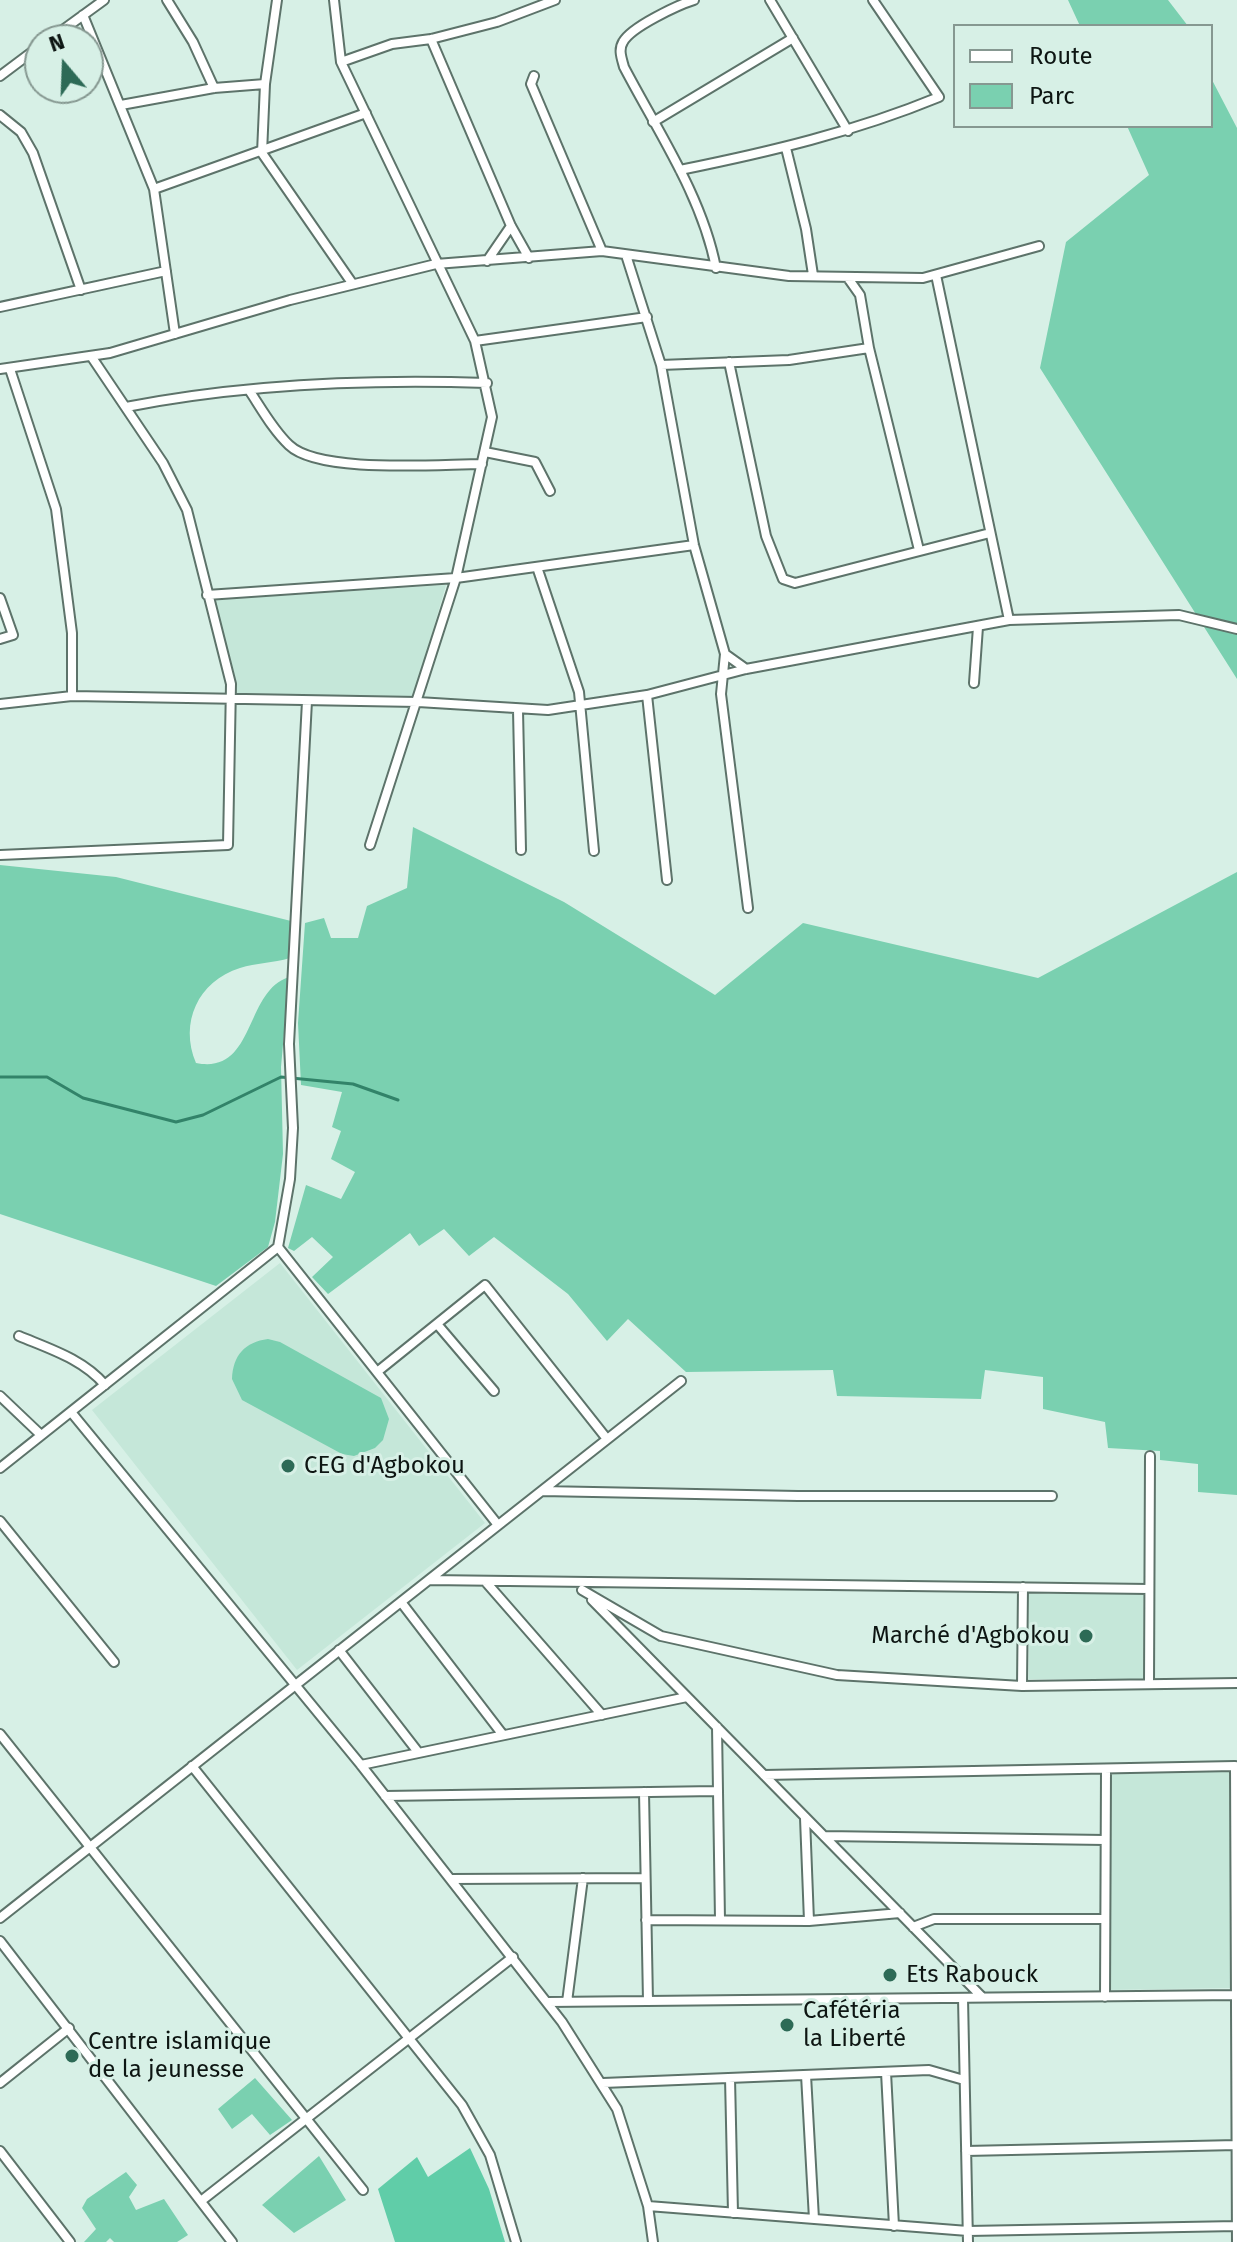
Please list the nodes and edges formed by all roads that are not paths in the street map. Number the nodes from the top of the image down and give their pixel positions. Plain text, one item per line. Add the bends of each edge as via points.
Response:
1 (104, 0) edge
2 (167, 0) edge
3 (277, 0) edge
4 (334, 0) edge
5 (555, 0) edge
6 (694, 0) edge
7 (770, 0) edge
8 (873, 0) edge
9 (677, 1) edge
10 (83, 15) junction
11 (71, 24) edge
12 (793, 38) junction
13 (431, 39) junction
14 (24, 58) edge
15 (341, 62) junction
16 (0, 76) edge
17 (534, 76) dead end
18 (265, 84) junction
19 (214, 88) junction
20 (121, 105) junction
21 (366, 113) junction
22 (0, 115) edge
23 (653, 122) junction
24 (848, 131) junction
25 (786, 148) junction
26 (262, 153) junction
27 (680, 170) junction
28 (154, 189) junction
29 (511, 226) junction
30 (1039, 246) dead end
31 (602, 251) junction
32 (626, 255) junction
33 (529, 258) junction
34 (487, 261) junction
35 (436, 264) junction
36 (716, 268) junction
37 (166, 271) junction
38 (813, 275) junction
39 (936, 275) junction
40 (848, 278) junction
41 (870, 279) junction
42 (352, 283) junction
43 (81, 290) junction
44 (860, 295) junction
45 (0, 296) edge
46 (2, 307) edge
47 (647, 317) junction
48 (175, 334) junction
49 (475, 341) junction
50 (869, 348) junction
51 (91, 356) junction
52 (729, 362) junction
53 (661, 365) junction
54 (5, 369) edge
55 (487, 383) junction
56 (249, 390) junction
57 (126, 407) junction
58 (485, 452) junction
59 (482, 464) junction
60 (550, 491) dead end
61 (990, 533) junction
62 (694, 545) junction
63 (919, 550) junction
64 (537, 567) junction
65 (456, 578) junction
66 (207, 595) junction
67 (0, 598) edge
68 (1009, 620) junction
69 (978, 627) junction
70 (1237, 629) edge
71 (0, 639) edge
72 (725, 654) junction
73 (746, 669) junction
74 (723, 676) junction
75 (704, 682) junction
76 (974, 683) dead end
77 (721, 694) junction
78 (647, 695) junction
79 (72, 696) junction
80 (232, 699) junction
81 (307, 701) junction
82 (418, 702) junction
83 (0, 704) edge
84 (581, 707) junction
85 (518, 710) junction
86 (370, 845) dead end
87 (521, 850) dead end
88 (594, 851) dead end
89 (0, 855) edge
90 (667, 880) dead end
91 (748, 908) dead end
92 (278, 1247) junction
93 (437, 1324) junction
94 (19, 1336) dead end
95 (377, 1372) junction
96 (681, 1381) dead end
97 (105, 1385) junction
98 (494, 1391) dead end
99 (0, 1396) edge
100 (71, 1412) junction
101 (41, 1435) junction
102 (607, 1439) junction
103 (1150, 1456) dead end
104 (0, 1468) edge
105 (541, 1491) junction
106 (1052, 1496) dead end
107 (0, 1521) edge
108 (498, 1525) junction
109 (429, 1580) junction
110 (485, 1581) junction
111 (575, 1582) junction
112 (1023, 1587) junction
113 (1149, 1589) junction
114 (582, 1590) junction
115 (401, 1602) junction
116 (339, 1650) junction
117 (114, 1662) dead end
118 (1149, 1683) junction
119 (1237, 1683) edge
120 (294, 1686) junction
121 (1022, 1686) junction
122 (687, 1697) junction
123 (602, 1715) junction
124 (717, 1727) junction
125 (0, 1734) edge
126 (503, 1735) junction
127 (418, 1752) junction
128 (361, 1765) junction
129 (192, 1766) junction
130 (1106, 1770) junction
131 (764, 1775) junction
132 (716, 1791) junction
133 (644, 1792) junction
134 (385, 1796) junction
135 (805, 1817) junction
136 (824, 1836) junction
137 (1105, 1840) junction
138 (89, 1847) junction
139 (583, 1878) junction
140 (645, 1878) junction
141 (451, 1879) junction
142 (900, 1913) junction
143 (1236, 1917) edge
144 (0, 1918) edge
145 (1105, 1919) junction
146 (646, 1920) junction
147 (720, 1920) junction
148 (809, 1921) junction
149 (913, 1927) junction
150 (0, 1941) edge
151 (513, 1957) junction
152 (1236, 1995) edge
153 (982, 1997) junction
154 (1105, 1997) junction
155 (963, 1998) junction
156 (648, 2001) junction
157 (548, 2002) junction
158 (567, 2002) junction
159 (69, 2028) junction
160 (410, 2037) junction
161 (886, 2072) junction
162 (806, 2075) junction
163 (730, 2078) junction
164 (1236, 2078) edge
165 (964, 2080) junction
166 (0, 2083) edge
167 (603, 2083) junction
168 (306, 2119) junction
169 (1237, 2145) edge
170 (0, 2151) edge
171 (966, 2151) junction
172 (363, 2190) dead end
173 (201, 2201) junction
174 (648, 2206) junction
175 (733, 2213) junction
176 (814, 2219) junction
177 (894, 2226) junction
178 (1237, 2226) edge
179 (968, 2231) junction
180 (70, 2242) edge
181 (232, 2242) edge
182 (516, 2242) edge
183 (653, 2242) edge
184 (968, 2242) edge
185 (1237, 2242) edge

1 - 10 street
2 - 19 street
3 - 18 street
4 - 15 street
5 - 13 street
6 - 9 street
7 - 12 street
8 - 24 street via 939,97
9 - 23 street via 624,39 620,51
10 - 11 street
10 - 20 street
12 - 23 street
12 - 24 street
13 - 15 street via 392,44
13 - 29 street
14 - 16 street
15 - 21 street
17 - 31 street via 531,84
18 - 19 street
18 - 26 street
19 - 20 street
20 - 28 street
21 - 26 street
21 - 35 street
22 - 43 street via 21,132 33,153
23 - 27 street
24 - 25 street
25 - 27 street
25 - 38 street
26 - 28 street
26 - 42 street
27 - 36 street via 710,237
28 - 37 street
29 - 33 street
29 - 34 street
30 - 39 street
31 - 32 street
31 - 33 street
32 - 36 street
32 - 47 street
33 - 34 street
34 - 35 street
35 - 42 street
35 - 49 street
36 - 38 street
37 - 43 street
37 - 48 street
38 - 40 street
39 - 41 street
39 - 61 street
40 - 41 street
40 - 44 street
41 - 44 street
42 - 48 street
43 - 46 street
44 - 50 street
45 - 46 street
47 - 49 street
47 - 53 street
48 - 51 street
49 - 55 street
50 - 52 street
50 - 63 street
51 - 54 street
51 - 57 street
52 - 53 street
52 - 63 street via 766,536 783,579 795,583
53 - 62 street
54 - 79 street via 56,509 71,618
55 - 56 street
55 - 58 street via 492,417
56 - 57 street
56 - 59 street via 288,444 318,460
57 - 66 street via 187,510
58 - 59 street
58 - 60 street via 535,462
59 - 65 street
61 - 63 street
61 - 68 street
62 - 64 street
62 - 72 street
64 - 65 street
64 - 84 street
65 - 66 street
65 - 82 street
66 - 80 street
67 - 71 street via 13,635
68 - 69 street
68 - 70 street via 1179,615
69 - 73 street
69 - 76 street
72 - 73 street
72 - 74 street
73 - 74 street
74 - 75 street
74 - 77 street
75 - 77 street
75 - 78 street
77 - 91 street
78 - 84 street
78 - 90 street
79 - 80 street
79 - 83 street
80 - 81 street
80 - 89 street via 228,845
81 - 82 street
81 - 92 street via 289,1069 290,1179
82 - 85 street
82 - 86 street
84 - 85 street
84 - 88 street
85 - 87 street
92 - 95 street
92 - 97 street
93 - 95 street
93 - 98 street
93 - 102 street via 485,1285
94 - 97 street via 81,1363
95 - 108 street
96 - 102 street
97 - 100 street
99 - 101 street
100 - 101 street
100 - 120 street
101 - 104 street
102 - 105 street
103 - 113 street
105 - 106 street
105 - 108 street
107 - 117 street
108 - 109 street
109 - 110 street
109 - 115 street
110 - 111 street
110 - 123 street
111 - 112 street
111 - 114 street
112 - 113 street
112 - 121 street
113 - 118 street
114 - 121 street via 661,1636 816,1672
114 - 122 street
115 - 116 street
115 - 126 street
116 - 120 street
116 - 127 street
118 - 119 street
118 - 121 street
120 - 128 street
120 - 129 street
122 - 123 street
122 - 124 street
123 - 126 street
124 - 131 street
124 - 132 street
125 - 138 street
126 - 127 street
127 - 128 street
128 - 134 street
129 - 138 street
129 - 160 street
130 - 131 street
130 - 137 street
130 - 143 street via 1235,1766
131 - 135 street
132 - 133 street
132 - 147 street
133 - 134 street
133 - 140 street
134 - 141 street
135 - 136 street
135 - 148 street
136 - 137 street
136 - 142 street
137 - 145 street
138 - 144 street
138 - 168 street
139 - 140 street
139 - 141 street
139 - 158 street
140 - 146 street
141 - 151 street
142 - 148 street
142 - 149 street
143 - 152 street
145 - 149 street via 934,1919
145 - 154 street
146 - 147 street
146 - 156 street
147 - 148 street
149 - 153 street
150 - 159 street
151 - 157 street
151 - 160 street
152 - 154 street
152 - 164 street
153 - 154 street
153 - 155 street
155 - 156 street
155 - 165 street
156 - 158 street
157 - 158 street
157 - 167 street
159 - 166 street
159 - 173 street
160 - 168 street
160 - 182 street via 476,2128 501,2186
161 - 162 street
161 - 165 street via 929,2070
161 - 177 street
162 - 163 street
162 - 176 street
163 - 167 street
163 - 175 street
164 - 169 street
165 - 171 street
167 - 174 street via 623,2126
168 - 172 street
168 - 173 street
169 - 171 street
169 - 178 street
170 - 180 street
171 - 179 street
173 - 181 street
174 - 175 street
174 - 183 street
175 - 176 street
176 - 177 street
177 - 179 street
178 - 179 street
178 - 185 street
179 - 184 street

